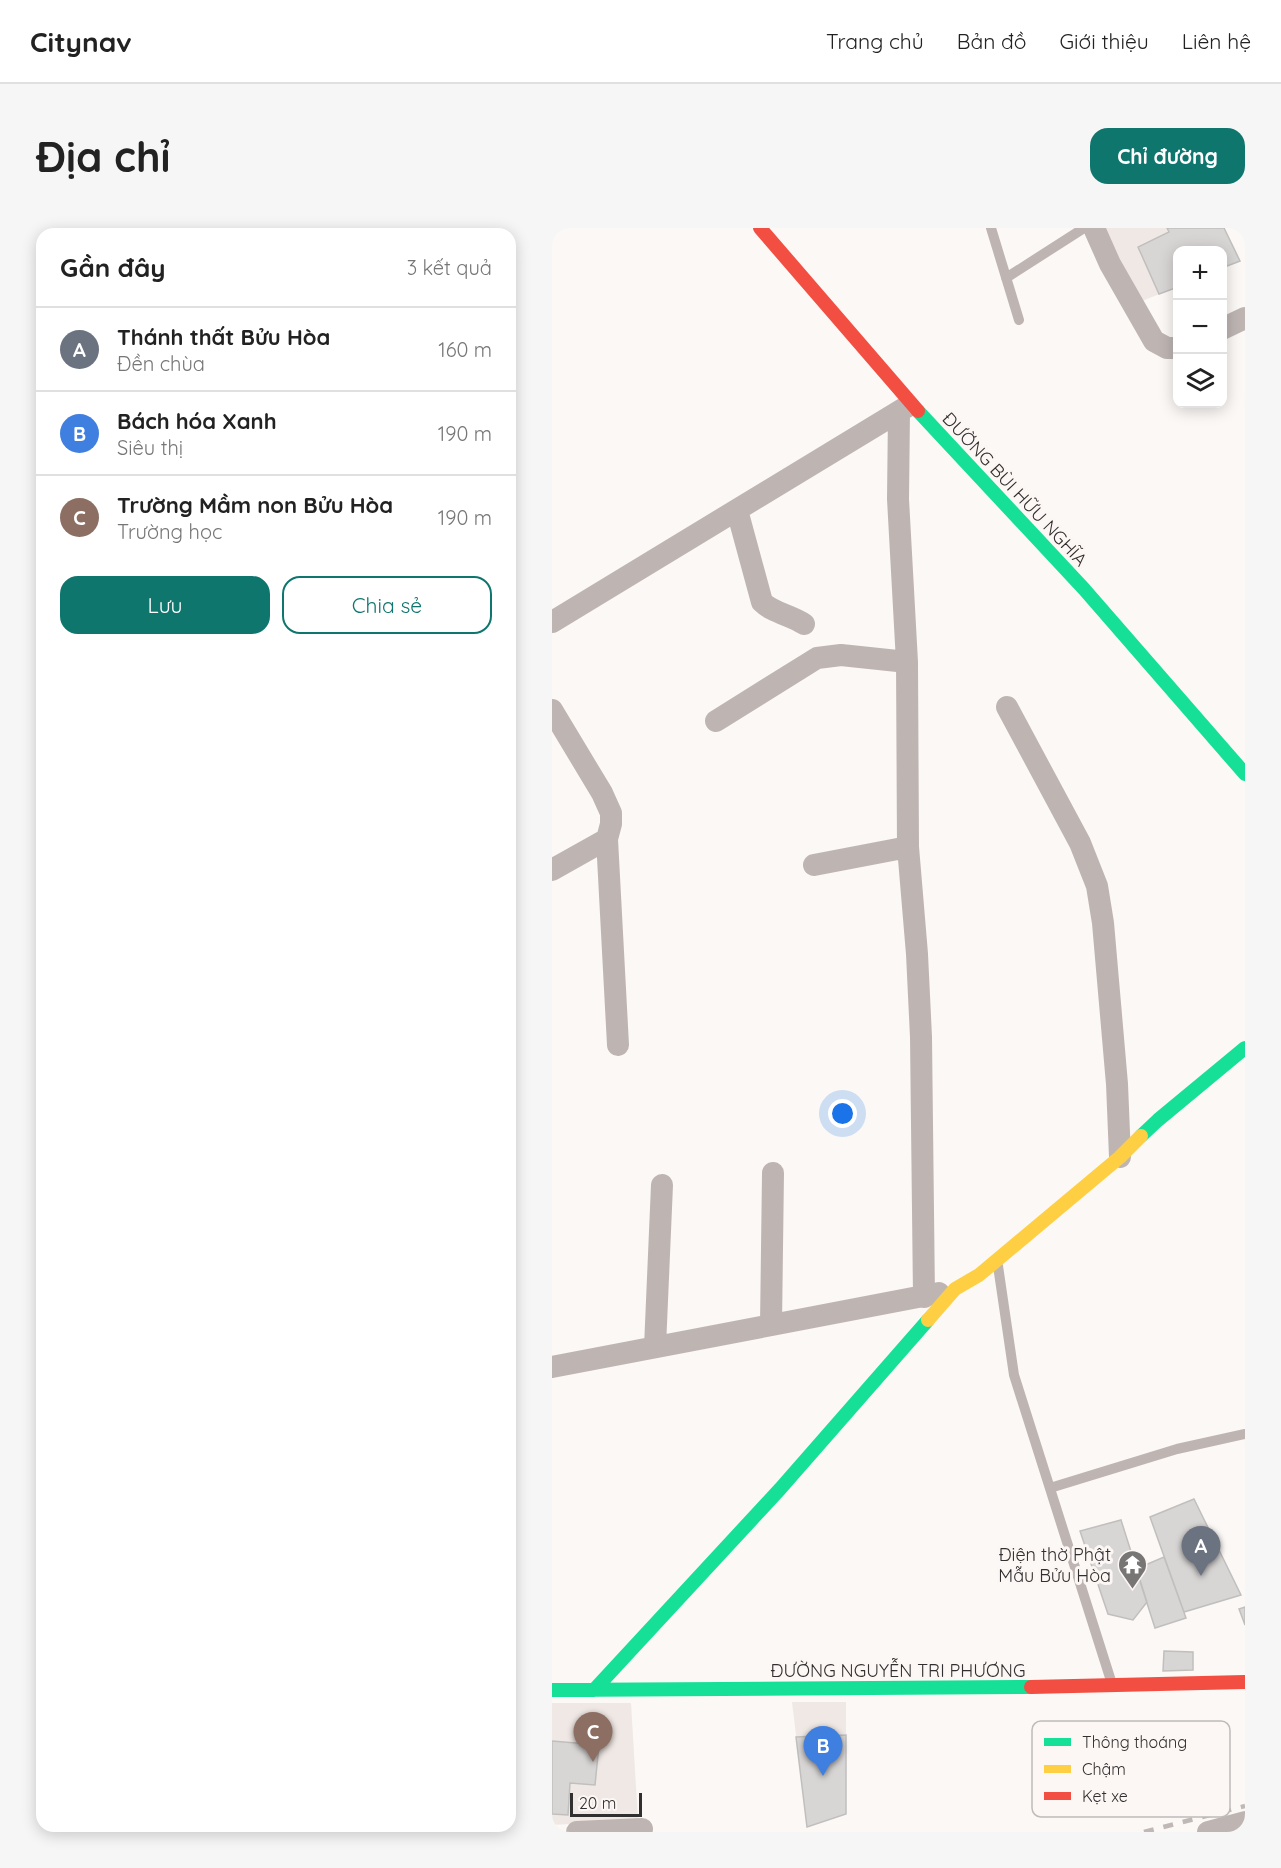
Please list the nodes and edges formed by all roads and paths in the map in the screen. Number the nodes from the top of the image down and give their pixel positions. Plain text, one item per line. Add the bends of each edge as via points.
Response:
1 (760, 228) edge
2 (991, 228) edge
3 (1084, 228) edge
4 (1094, 228) edge
5 (1006, 278) junction
6 (1245, 318) edge
7 (1019, 320) dead end
8 (1227, 327) edge
9 (1173, 348) edge
10 (905, 407) junction
11 (737, 510) junction
12 (552, 622) edge
13 (804, 624) dead end
14 (907, 662) junction
15 (1007, 707) dead end
16 (552, 710) edge
17 (716, 721) dead end
18 (1245, 774) edge
19 (607, 839) junction
20 (908, 847) junction
21 (814, 865) dead end
22 (552, 870) edge
23 (618, 1045) dead end
24 (1245, 1048) edge
25 (1120, 1156) junction
26 (773, 1173) dead end
27 (662, 1185) dead end
28 (998, 1260) junction
29 (955, 1289) junction
30 (924, 1297) junction
31 (771, 1325) junction
32 (655, 1347) junction
33 (552, 1366) edge
34 (1245, 1434) edge
35 (1050, 1488) junction
36 (1245, 1682) edge
37 (1113, 1686) junction
38 (552, 1690) edge
39 (594, 1690) junction
40 (1245, 1822) edge
41 (642, 1829) dead end
42 (577, 1832) edge
43 (1208, 1832) edge

1 - 10 main road, ĐƯỜNG BÙI HỮU NGHĨA
2 - 5 lane
3 - 5 lane
4 - 9 street via 1154,341
5 - 7 lane
6 - 8 street
10 - 11 street
10 - 14 street via 898,499
10 - 18 main road, ĐƯỜNG BÙI HỮU NGHĨA via 1084,589
11 - 12 street
11 - 13 street via 762,602
14 - 17 street via 841,655 817,658
14 - 20 street
15 - 25 street via 1080,843 1097,886 1118,1084
16 - 19 street via 602,794 610,813
19 - 22 street
19 - 23 street
20 - 21 street
20 - 30 street via 921,1037
24 - 25 main road
25 - 28 main road
26 - 31 street
27 - 32 street
28 - 29 main road
28 - 35 lane via 1014,1375
29 - 30 street
29 - 39 main road via 780,1489
30 - 31 street
31 - 32 street
32 - 33 street
34 - 35 lane via 1178,1449
35 - 37 lane
36 - 37 main road, ĐƯỜNG NGUYỄN TRI PHƯƠNG
37 - 39 main road, ĐƯỜNG NGUYỄN TRI PHƯƠNG
38 - 39 main road, ĐƯỜNG NGUYỄN TRI PHƯƠNG
40 - 43 street
41 - 42 street

